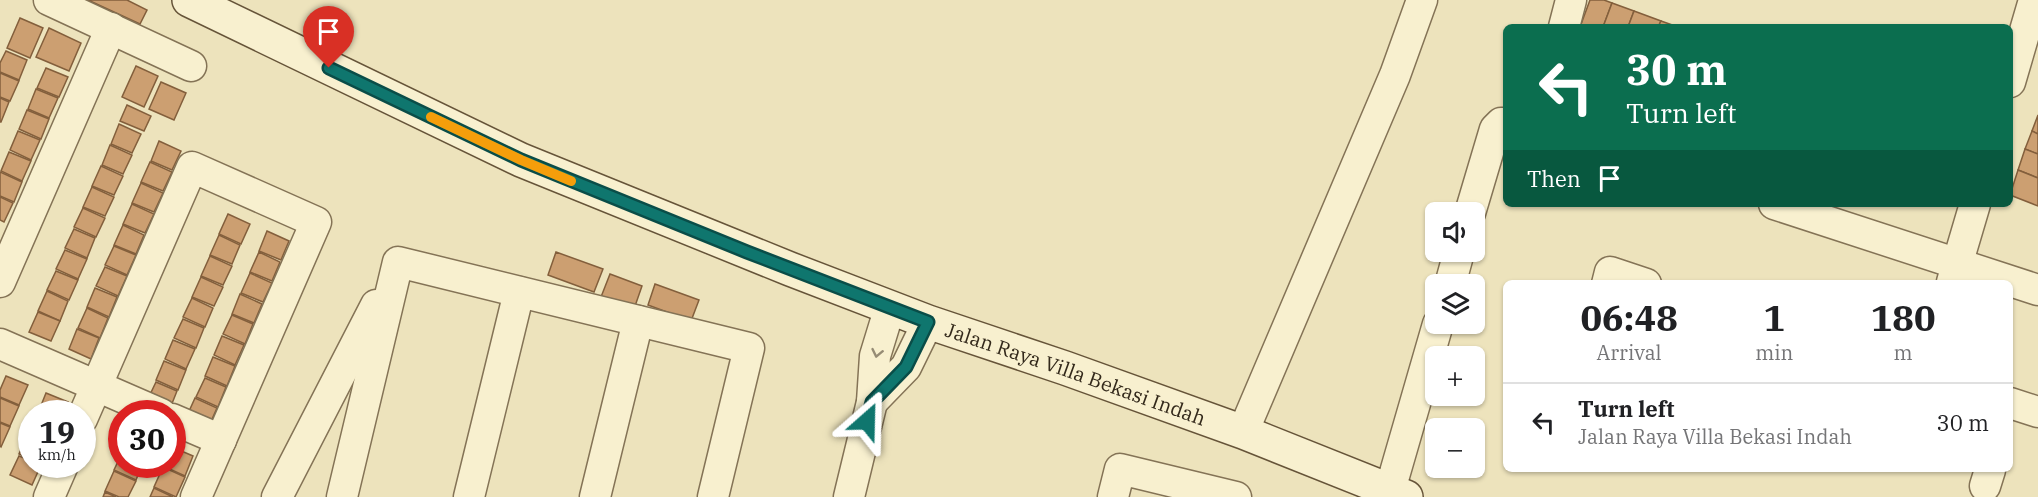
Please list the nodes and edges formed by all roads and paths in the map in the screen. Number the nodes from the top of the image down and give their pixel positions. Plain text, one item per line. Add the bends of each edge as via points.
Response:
1 (49, 0) edge
2 (189, 0) edge
3 (1422, 0) edge
4 (1571, 0) edge
5 (2034, 0) edge
6 (1565, 24) edge
7 (111, 28) junction
8 (191, 66) dead end
9 (2013, 72) edge
10 (1503, 123) edge
11 (1473, 202) edge
12 (1782, 207) edge
13 (1974, 207) edge
14 (399, 262) junction
15 (1955, 274) edge
16 (1608, 280) edge
17 (1634, 280) edge
18 (1986, 280) edge
19 (0, 282) edge
20 (2013, 285) edge
21 (2038, 290) edge
22 (519, 292) junction
23 (890, 307) junction
24 (638, 321) junction
25 (928, 322) junction
26 (1436, 334) edge
27 (0, 344) edge
28 (97, 386) junction
29 (91, 400) edge
30 (130, 400) edge
31 (872, 402) junction
32 (186, 425) edge
33 (1243, 432) junction
34 (221, 440) junction
35 (57, 478) edge
36 (1398, 494) edge
37 (49, 497) edge
38 (196, 497) edge
39 (278, 497) edge
40 (342, 497) edge
41 (469, 497) edge
42 (595, 497) edge
43 (713, 497) edge
44 (849, 497) edge
45 (1113, 497) edge
46 (1236, 497) edge

1 - 7 street
2 - 23 main road, Jalan Raya Villa Bekasi Indah via 521,160
3 - 33 street via 1395,75
4 - 6 street
5 - 9 street
7 - 8 street
7 - 19 street
10 - 11 street via 1496,129
12 - 15 street
13 - 15 street
14 - 22 street
14 - 39 street
14 - 40 street
15 - 18 street
16 - 17 street via 1610,272
20 - 21 street
22 - 24 street
22 - 41 street
23 - 25 main road, Jalan Raya Villa Bekasi Indah
23 -> 31 street via 875,356
24 - 42 street
24 - 43 street via 749,348
25 - 31 street via 906,367
25 - 33 main road, Jalan Raya Villa Bekasi Indah
26 - 36 street
27 - 28 street
28 - 29 street
28 - 30 street
28 - 34 street via 192,167 316,222
31 - 44 street
32 - 34 street
33 - 36 main road, Jalan Raya Villa Bekasi Indah
34 - 38 street
35 - 37 street
45 - 46 street via 1120,469

